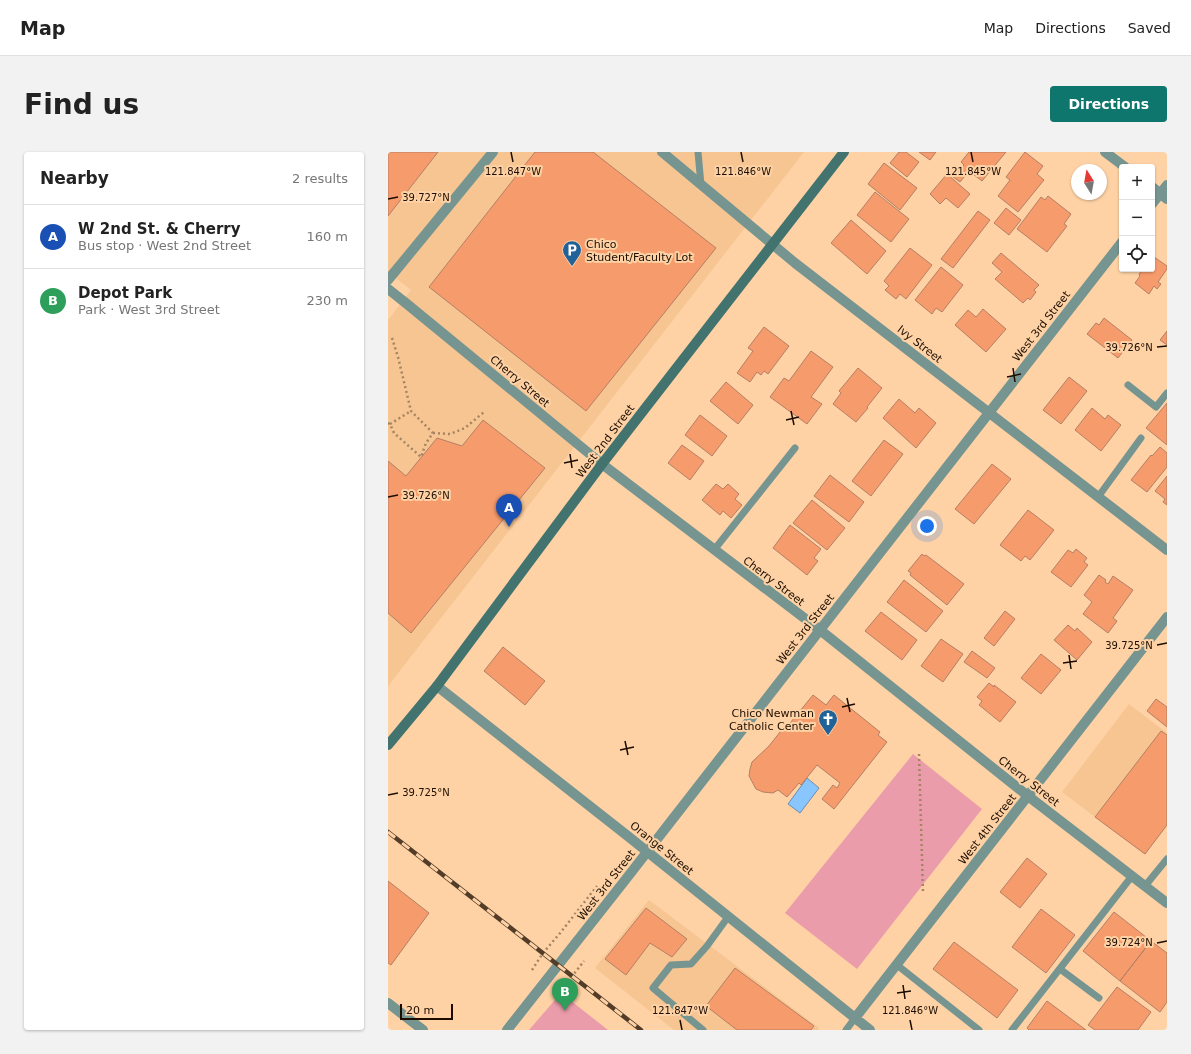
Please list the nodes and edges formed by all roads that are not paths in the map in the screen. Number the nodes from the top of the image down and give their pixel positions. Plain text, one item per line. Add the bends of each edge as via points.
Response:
1 (493, 152) edge
2 (662, 152) edge
3 (698, 152) edge
4 (844, 152) edge
5 (1106, 152) edge
6 (1121, 164) edge
7 (701, 185) junction
8 (1167, 185) edge
9 (1160, 193) edge
10 (772, 244) junction
11 (1119, 246) edge
12 (388, 280) edge
13 (388, 289) edge
14 (1128, 385) dead end
15 (1167, 393) edge
16 (989, 413) junction
17 (1141, 438) dead end
18 (796, 448) dead end
19 (602, 464) junction
20 (1098, 497) junction
21 (714, 550) junction
22 (1167, 550) edge
23 (1167, 618) edge
24 (820, 630) junction
25 (437, 686) junction
26 (388, 745) edge
27 (1028, 796) junction
28 (647, 852) junction
29 (1167, 859) edge
30 (1132, 876) junction
31 (1145, 886) junction
32 (1167, 903) edge
33 (728, 917) junction
34 (897, 965) junction
35 (1060, 969) junction
36 (1098, 998) dead end
37 (388, 1003) edge
38 (855, 1018) junction
39 (423, 1030) edge
40 (507, 1030) edge
41 (703, 1030) edge
42 (846, 1030) edge
43 (870, 1030) edge
44 (979, 1030) edge
45 (1012, 1030) edge

1 - 12 street
2 - 7 street, Ivy Street
3 - 7 lane
4 - 10 street, West 2nd Street
5 - 6 street
7 - 10 street, Ivy Street
8 - 9 street
10 - 16 street, Ivy Street
10 - 19 street, West 2nd Street
11 - 16 street, West 3rd Street
13 - 19 street, Cherry Street
14 - 15 lane via 1156,407
16 - 20 street, Ivy Street
16 - 24 street, West 3rd Street
17 - 20 lane
18 - 21 lane
19 - 21 street, Cherry Street
19 - 25 street, West 2nd Street
20 - 22 street, Ivy Street
21 - 24 street, Cherry Street
23 - 27 street, West 4th Street
24 - 27 street, Cherry Street
24 - 28 street, West 3rd Street
25 - 26 street, West 2nd Street
25 - 28 street, Orange Street
27 - 30 street, Cherry Street
27 - 34 street, West 4th Street
28 - 33 street, Orange Street
28 - 40 street, West 3rd Street
29 - 31 lane
30 - 31 street, Cherry Street
30 - 35 lane
31 - 32 street, Cherry Street
33 - 38 street, Orange Street
33 - 41 lane via 691,964 671,965 653,988
34 - 38 street, West 4th Street
34 - 44 lane
35 - 36 lane
35 - 45 lane
37 - 39 street
38 - 42 lane
38 - 43 street, Orange Street

